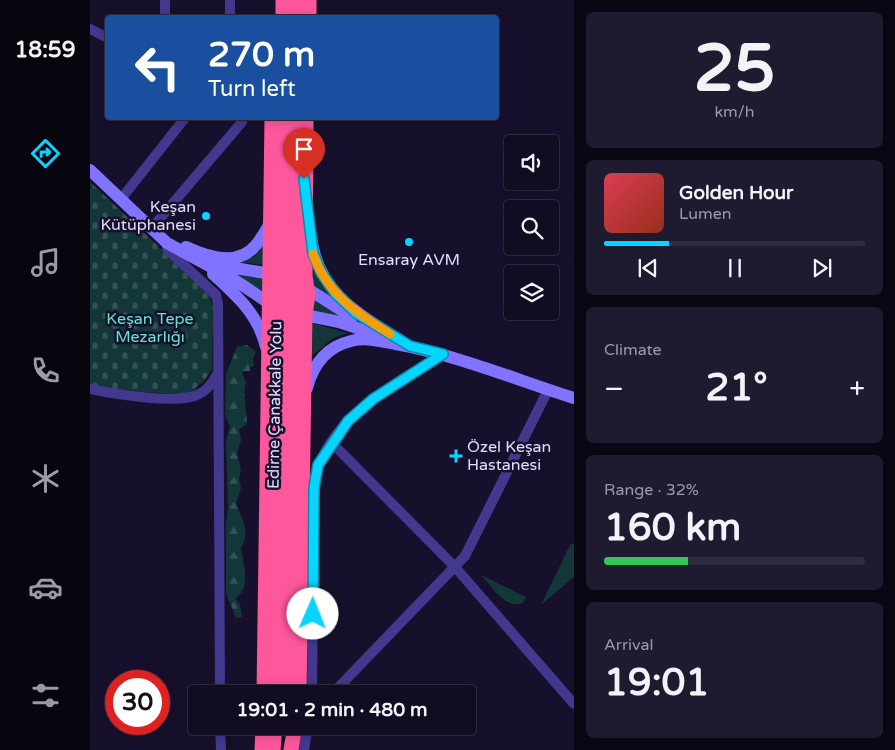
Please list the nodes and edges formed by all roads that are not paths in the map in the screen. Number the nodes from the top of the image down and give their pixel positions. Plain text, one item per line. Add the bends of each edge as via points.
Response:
1 (165, 0) edge
2 (230, 0) edge
3 (273, 0) edge
4 (283, 0) edge
5 (297, 0) edge
6 (309, 0) edge
7 (165, 15) edge
8 (230, 15) edge
9 (273, 15) edge
10 (283, 15) edge
11 (296, 15) edge
12 (309, 15) edge
13 (90, 29) edge
14 (105, 36) edge
15 (183, 120) edge
16 (240, 120) edge
17 (272, 120) edge
18 (282, 120) edge
19 (296, 120) edge
20 (306, 120) edge
21 (90, 170) edge
22 (304, 179) junction
23 (121, 199) junction
24 (271, 222) junction
25 (151, 229) junction
26 (167, 243) junction
27 (199, 258) junction
28 (271, 274) junction
29 (306, 283) junction
30 (270, 308) junction
31 (305, 315) junction
32 (410, 346) junction
33 (443, 354) junction
34 (270, 366) junction
35 (218, 370) junction
36 (90, 389) edge
37 (548, 390) junction
38 (574, 398) edge
39 (303, 407) junction
40 (332, 443) junction
41 (455, 567) junction
42 (284, 649) junction
43 (220, 685) edge
44 (264, 685) edge
45 (278, 685) edge
46 (288, 685) edge
47 (299, 685) edge
48 (312, 685) edge
49 (341, 685) edge
50 (574, 704) edge
51 (220, 735) edge
52 (263, 735) edge
53 (274, 735) edge
54 (287, 735) edge
55 (294, 735) edge
56 (306, 735) edge
57 (221, 750) edge
58 (262, 750) edge
59 (273, 750) edge
60 (285, 750) edge
61 (291, 750) edge
62 (304, 750) edge

1 - 7 street
2 - 8 street
3 - 9 highway
4 - 10 highway
5 - 11 highway
6 - 12 highway
13 - 14 street
15 - 23 street
16 - 25 street
17 - 24 highway
18 - 42 highway, bridge
19 - 42 highway, Edirne Çanakkale Yolu, bridge
20 - 22 highway
21 - 23 street
22 - 29 highway
22 - 32 street via 312,246 321,272 347,306
23 - 25 street
24 - 27 street via 255,247 246,253 222,259
24 - 28 highway
25 - 26 street
25 - 27 street via 162,232
26 - 27 street
26 - 35 street via 167,249 216,295
27 - 28 street
27 - 30 street
27 - 34 street via 244,302 258,324
28 - 29 highway via 297,272
28 - 30 highway
29 - 31 highway
29 - 32 street via 348,315
30 - 31 highway via 276,317 291,319
30 - 34 highway
31 - 32 street via 339,322
31 - 39 highway
32 - 33 street
32 - 39 street via 360,340 337,346 314,366
33 - 37 street
33 - 40 street via 373,399 348,421
34 - 44 highway
35 - 36 street via 207,389 187,398
35 - 43 street
37 - 38 street
37 - 41 street via 465,556
39 - 47 highway
40 - 41 street
40 - 48 street via 318,465 314,488
41 - 49 street
41 - 50 street
42 - 45 highway
42 - 46 highway, Edirne Çanakkale Yolu
51 - 57 street
52 - 58 highway
53 - 59 highway
54 - 60 highway
55 - 61 highway
56 - 62 street

